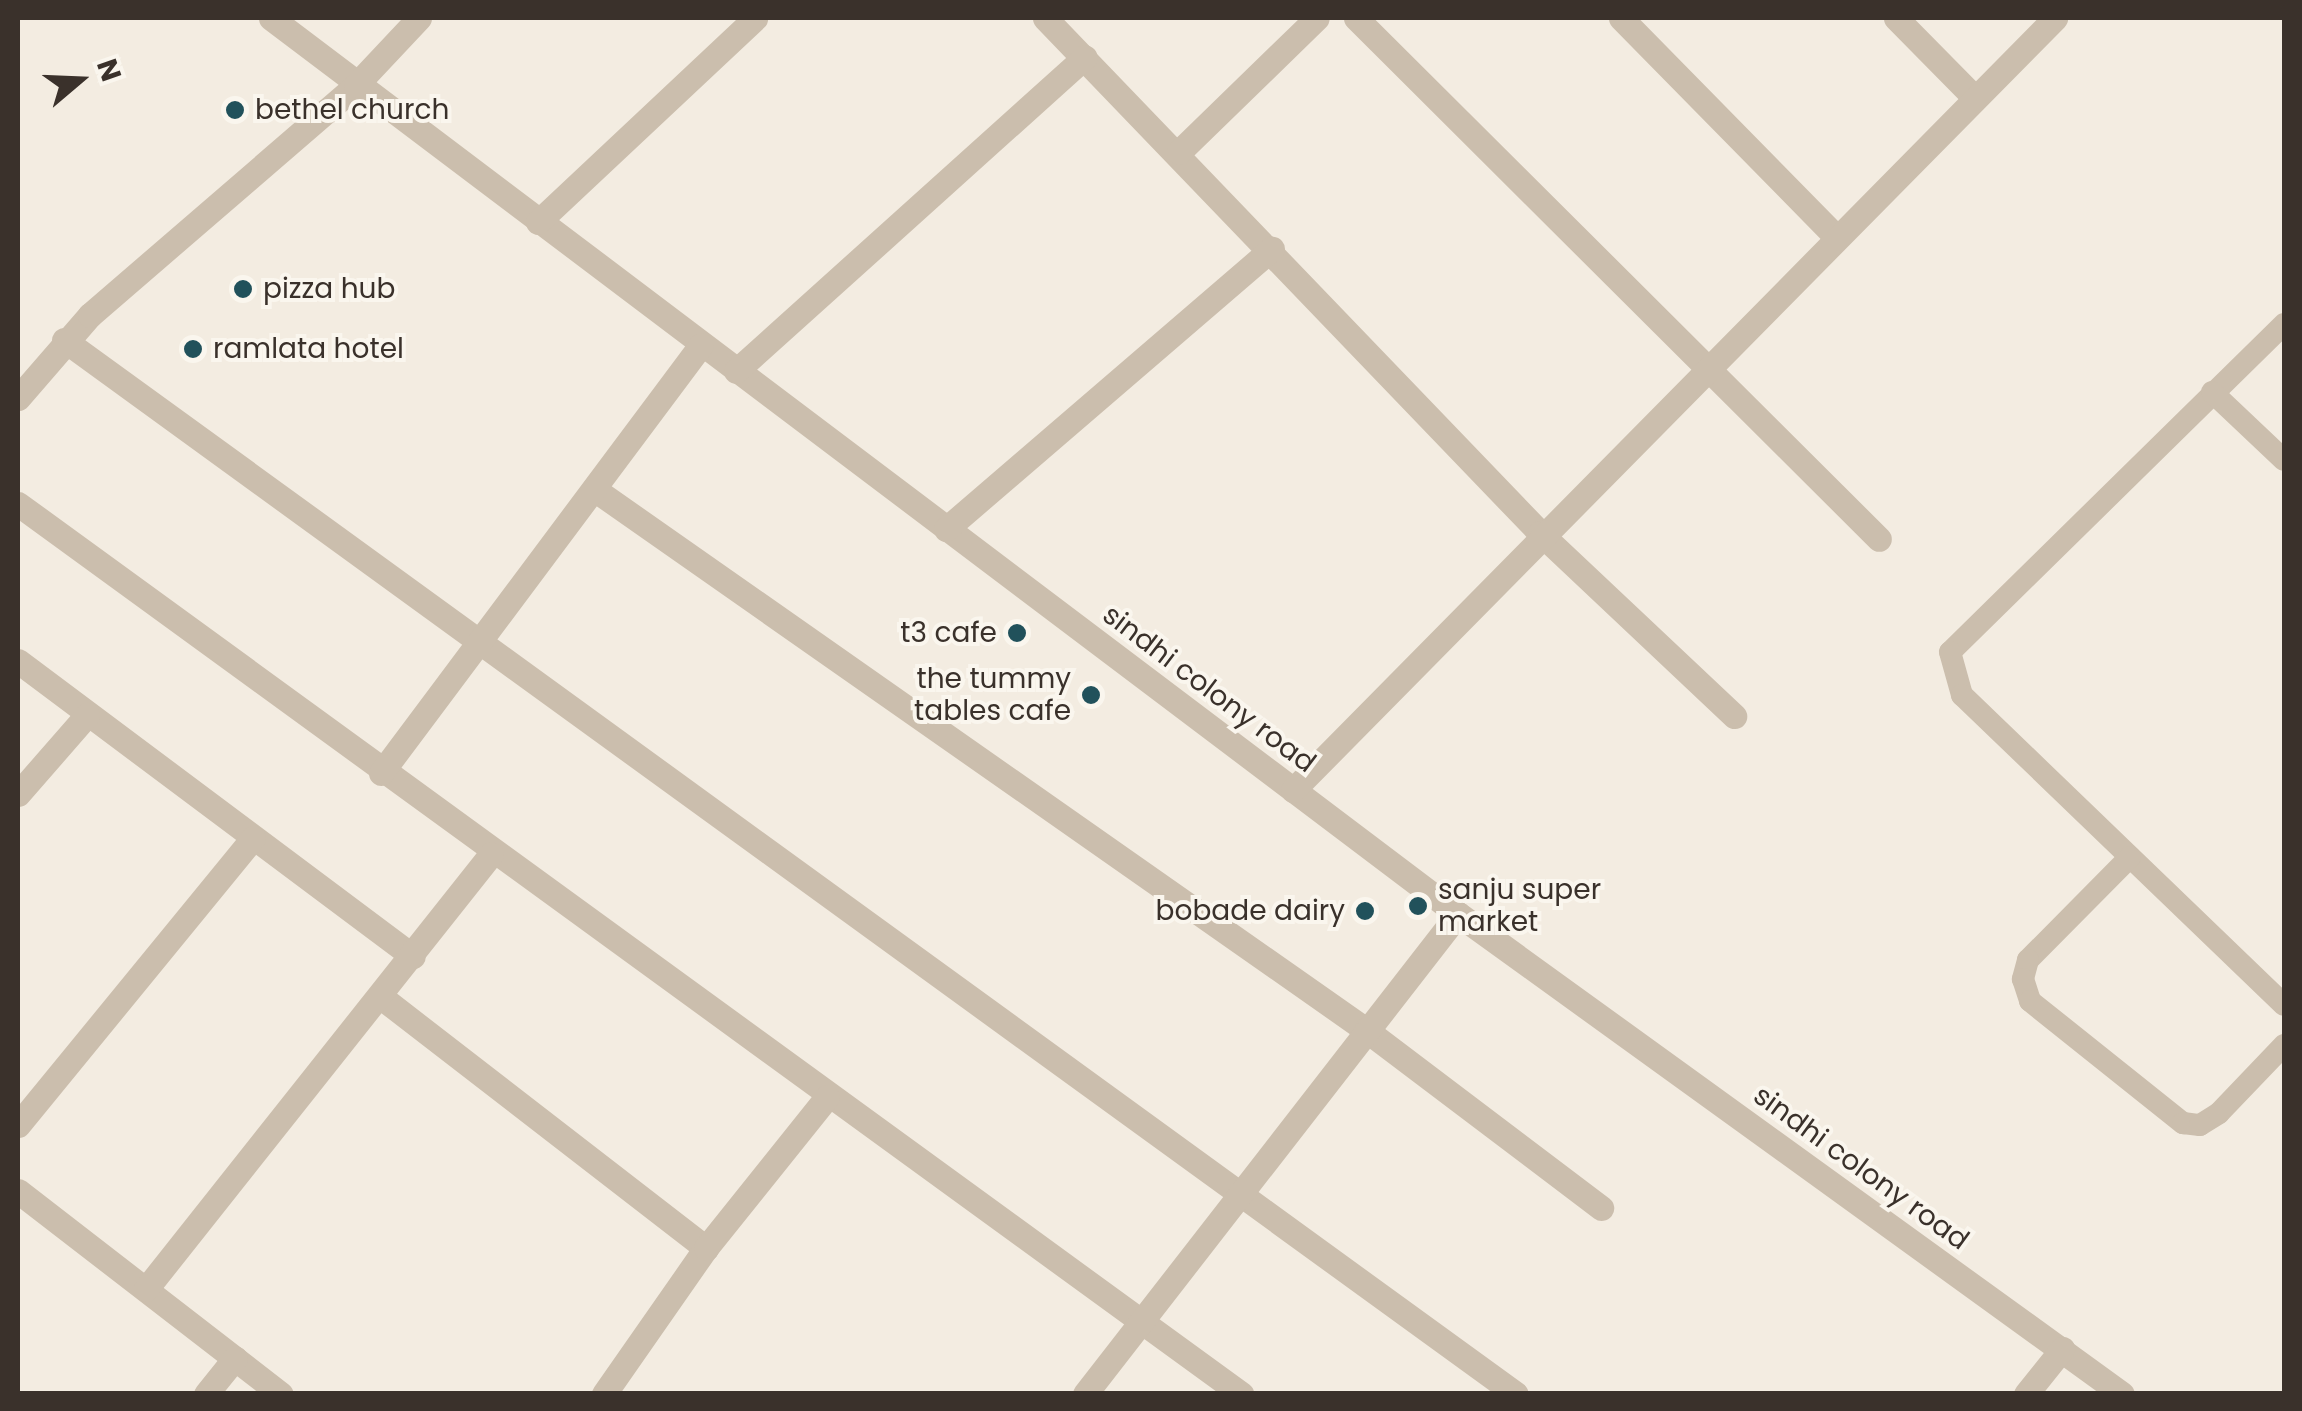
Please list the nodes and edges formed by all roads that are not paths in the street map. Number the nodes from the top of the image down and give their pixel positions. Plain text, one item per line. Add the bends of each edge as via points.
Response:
1 (271, 18) edge
2 (419, 18) edge
3 (756, 18) edge
4 (1046, 18) edge
5 (1316, 18) edge
6 (1356, 18) edge
7 (1620, 18) edge
8 (1896, 18) edge
9 (2055, 18) edge
10 (727, 26) edge
11 (1084, 57) junction
12 (356, 85) junction
13 (1975, 98) junction
14 (1178, 152) junction
15 (538, 222) junction
16 (1836, 236) junction
17 (1272, 250) junction
18 (2284, 324) edge
19 (64, 340) junction
20 (701, 345) junction
21 (1709, 364) junction
22 (736, 371) junction
23 (2212, 392) junction
24 (18, 398) edge
25 (2284, 460) edge
26 (594, 489) junction
27 (18, 504) edge
28 (946, 529) junction
29 (1540, 533) junction
30 (1879, 539) dead end
31 (481, 642) junction
32 (18, 662) edge
33 (87, 715) junction
34 (1734, 716) dead end
35 (380, 772) junction
36 (1293, 790) junction
37 (18, 794) edge
38 (253, 838) junction
39 (491, 854) junction
40 (2130, 857) junction
41 (1458, 914) junction
42 (414, 956) junction
43 (382, 998) junction
44 (2284, 1005) edge
45 (1366, 1030) junction
46 (2284, 1045) edge
47 (827, 1097) junction
48 (18, 1125) edge
49 (18, 1191) edge
50 (1236, 1192) junction
51 (1601, 1208) dead end
52 (706, 1248) junction
53 (146, 1289) junction
54 (1143, 1319) junction
55 (2062, 1349) junction
56 (235, 1358) junction
57 (206, 1394) edge
58 (281, 1394) edge
59 (604, 1394) edge
60 (1085, 1394) edge
61 (1241, 1394) edge
62 (1516, 1394) edge
63 (2026, 1394) edge
64 (2122, 1394) edge

1 - 12 street, sindhi colony road
2 - 12 street
3 - 10 street
4 - 11 street
5 - 14 street
6 - 21 street
7 - 16 street
8 - 13 street
9 - 13 street
10 - 15 street
11 - 14 street
11 - 22 street
12 - 15 street, sindhi colony road
12 - 19 street
13 - 16 street
14 - 17 street
15 - 20 street, sindhi colony road
16 - 21 street
17 - 28 street
17 - 29 street
18 - 23 lane
19 - 24 street
19 - 31 street
20 - 22 street, sindhi colony road
20 - 26 street
21 - 29 street
21 - 30 street
22 - 28 street, sindhi colony road
23 - 25 lane
23 - 40 lane via 1950,652 1962,695
26 - 31 street
26 - 45 street
27 - 35 street
28 - 36 street, sindhi colony road
29 - 34 street
29 - 36 street
31 - 35 street
31 - 50 street
32 - 33 street
33 - 37 street
33 - 38 street
35 - 39 street
36 - 41 street, sindhi colony road
38 - 42 street
38 - 48 street
39 - 42 street
39 - 47 street
40 - 44 lane
40 - 46 lane via 2028,960 2023,979 2030,1001 2183,1123 2200,1125 2219,1113
41 - 45 street
41 - 55 street, sindhi colony road
42 - 43 street
43 - 52 street
43 - 53 street
45 - 50 street
45 - 51 street
47 - 52 street
47 - 54 street
49 - 53 street
50 - 54 street
50 - 62 street
52 - 59 street
53 - 56 street
54 - 60 street
54 - 61 street
55 - 63 street
55 - 64 street, sindhi colony road
56 - 57 street
56 - 58 street

